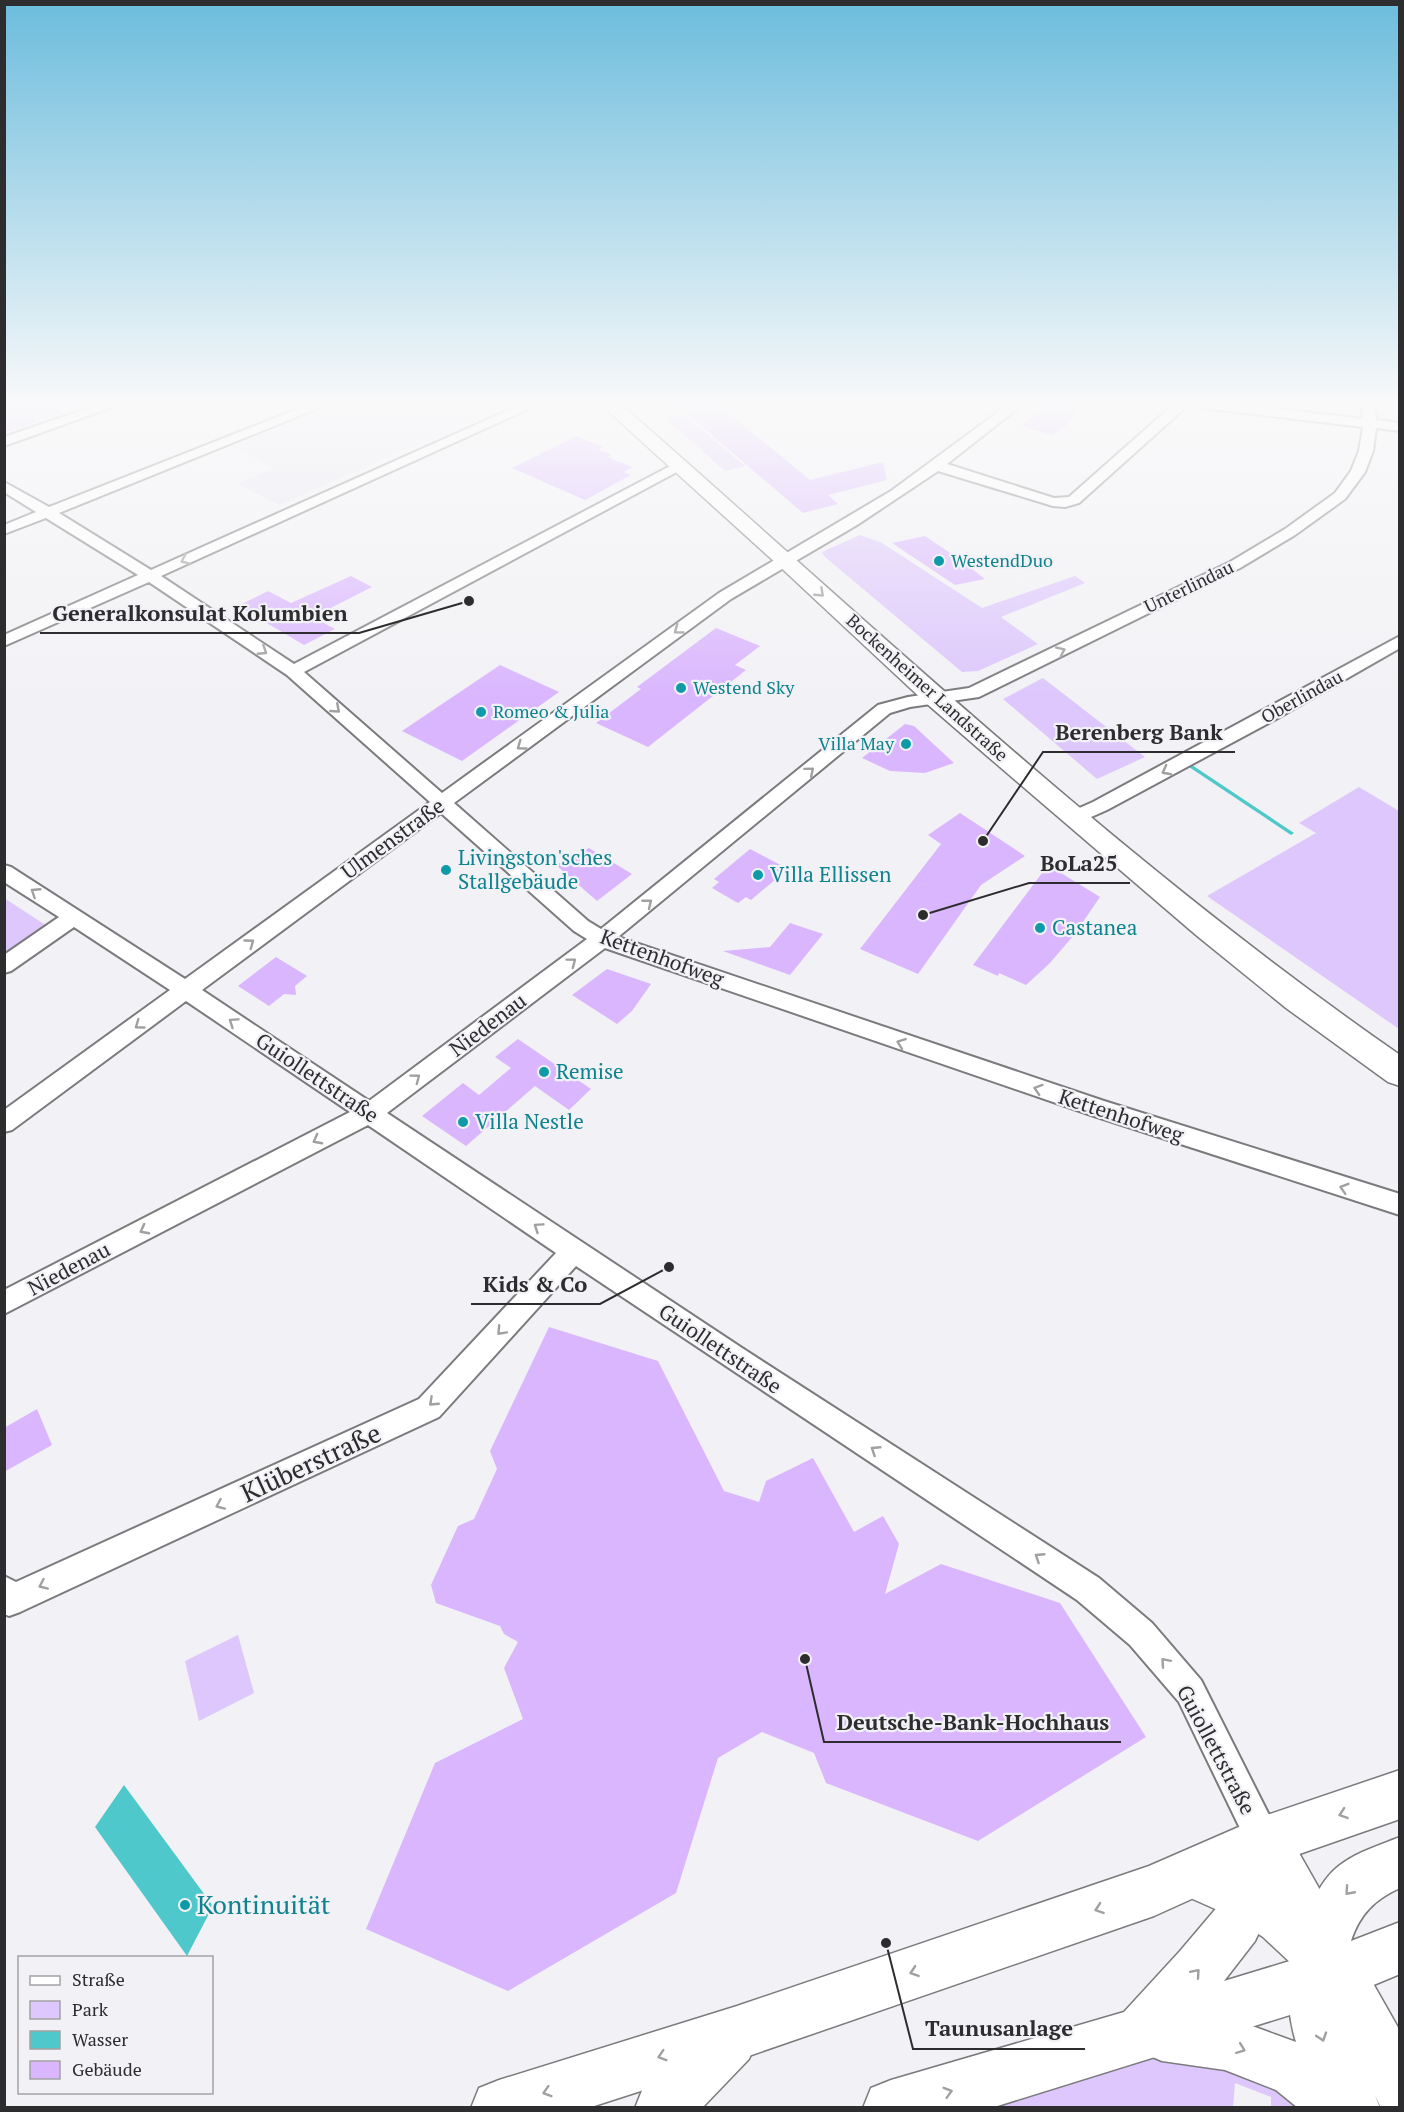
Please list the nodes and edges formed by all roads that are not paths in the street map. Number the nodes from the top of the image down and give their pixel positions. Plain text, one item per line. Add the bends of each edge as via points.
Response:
1 (26, 500) edge
2 (81, 500) edge
3 (320, 500) edge
4 (617, 500) edge
5 (716, 500) edge
6 (887, 500) edge
7 (1045, 500) edge
8 (1074, 500) edge
9 (1335, 500) edge
10 (47, 513) junction
11 (4, 530) edge
12 (784, 559) junction
13 (150, 576) junction
14 (4, 641) edge
15 (1400, 641) edge
16 (292, 671) junction
17 (935, 698) junction
18 (443, 803) junction
19 (1075, 817) junction
20 (4, 873) edge
21 (74, 917) junction
22 (602, 939) junction
23 (4, 966) edge
24 (186, 990) junction
25 (1400, 1073) edge
26 (369, 1113) junction
27 (4, 1124) edge
28 (1400, 1205) edge
29 (574, 1251) junction
30 (4, 1303) edge
31 (4, 1591) edge
32 (1400, 1794) edge
33 (1264, 1841) junction
34 (1400, 1862) edge
35 (1195, 1874) junction
36 (1249, 1898) junction
37 (1400, 1948) edge
38 (1323, 1965) junction
39 (1143, 2031) junction
40 (737, 2033) junction
41 (1400, 2086) edge
42 (500, 2107) edge
43 (663, 2108) edge
44 (891, 2108) edge
45 (1342, 2108) edge
46 (1352, 2108) edge

1 - 10 street, Kettenhofweg
2 - 10 street
3 -> 13 street
4 - 16 street
5 - 12 main road, Bockenheimer Landstraße
6 - 12 street, Ulmenstraße
7 - 8 street via 1065,503
17 -> 9 street, Unterlindau via 973,693 1235,566
10 - 11 street
10 - 13 street, Kettenhofweg
12 -> 17 main road, Bockenheimer Landstraße
12 -> 18 street, Ulmenstraße via 725,596
13 - 14 street
13 -> 16 street, Kettenhofweg
15 -> 19 street, Oberlindau via 1270,715
16 -> 18 street, Kettenhofweg
17 - 19 main road, Bockenheimer Landstraße
22 -> 17 street, Niedenau via 884,709
18 - 22 street, Kettenhofweg via 581,926
24 -> 18 street, Ulmenstraße
19 - 25 main road, Bockenheimer Landstraße via 1297,1000
21 -> 20 street, Guiollettstraße
21 - 23 street
21 - 24 street, Guiollettstraße
26 -> 22 street, Niedenau
28 -> 22 street, Kettenhofweg via 918,1049
26 -> 24 street, Guiollettstraße
24 -> 27 street, Ulmenstraße
29 -> 26 street, Guiollettstraße
26 -> 30 street, Niedenau
29 -> 31 street, Klüberstraße via 429,1408 9,1601
33 -> 29 street, Guiollettstraße via 1190,1690 1141,1634 1088,1589
32 -> 33 main road
33 - 35 main road
33 - 36 main road
33 - 38 main road
34 -> 38 main road via 1356,1883 1343,1898
35 - 36 main road
35 -> 40 main road
36 - 38 main road via 1281,1919
39 -> 36 main road via 1237,1923
37 - 38 main road
38 - 39 main road
38 - 41 main road
38 -> 46 main road via 1319,2029
44 -> 39 main road
39 -> 45 main road via 1225,2043 1294,2069
40 -> 42 main road
40 - 43 main road

